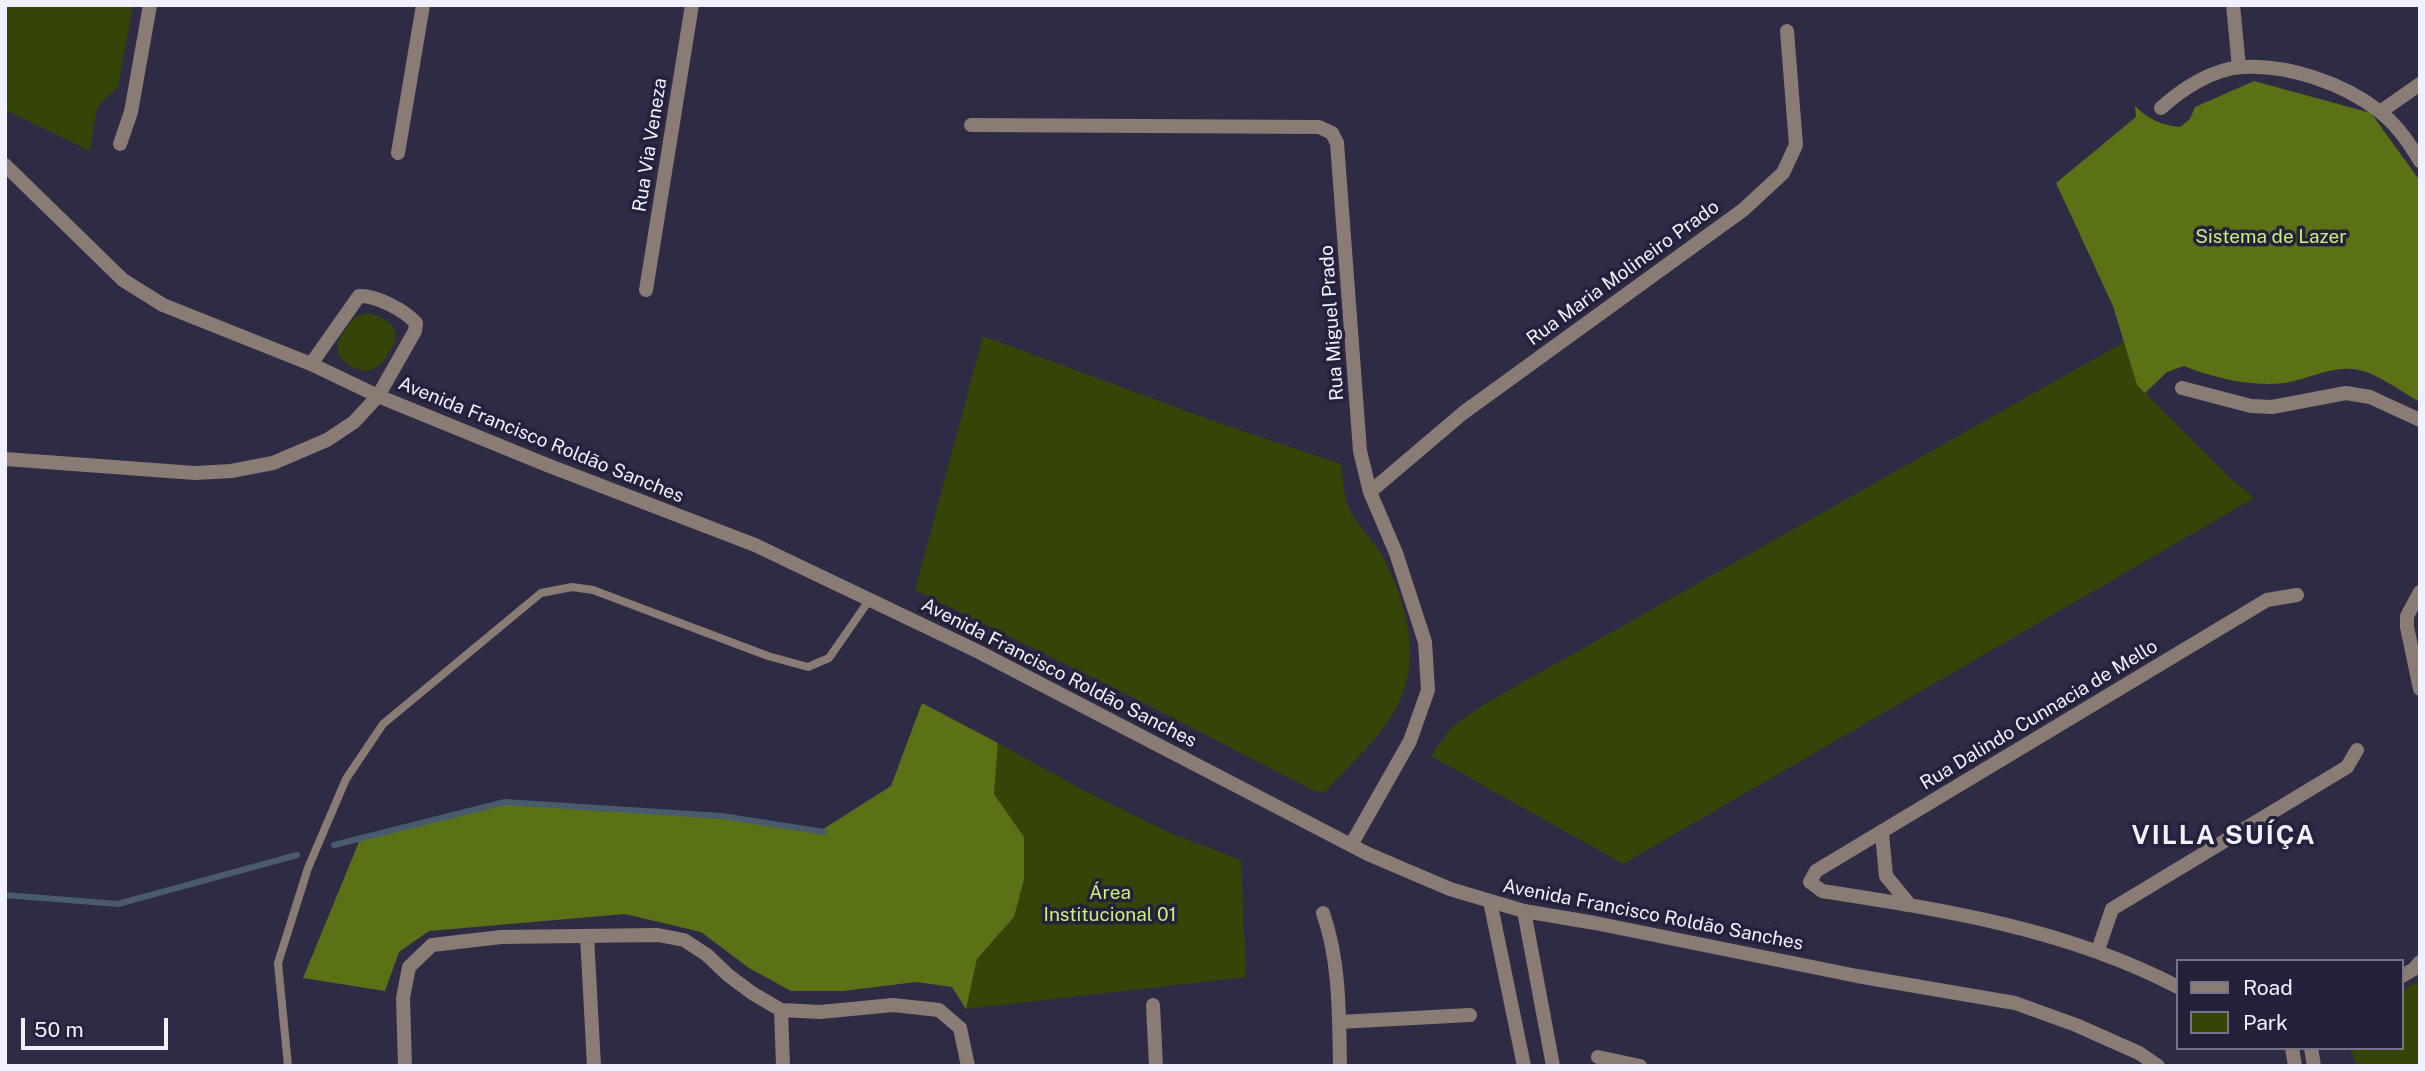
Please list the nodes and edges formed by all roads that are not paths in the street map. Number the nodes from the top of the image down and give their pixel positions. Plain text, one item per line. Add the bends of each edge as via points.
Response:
1 (150, 5) edge
2 (424, 5) edge
3 (692, 5) edge
4 (2233, 5) edge
5 (1787, 31) dead end
6 (2239, 67) junction
7 (2420, 84) edge
8 (2161, 108) dead end
9 (2380, 112) junction
10 (971, 125) dead end
11 (120, 144) dead end
12 (398, 153) dead end
13 (2420, 161) edge
14 (5, 165) edge
15 (646, 290) dead end
16 (311, 364) junction
17 (2182, 388) dead end
18 (378, 396) junction
19 (2420, 420) edge
20 (5, 459) edge
21 (1370, 492) junction
22 (2420, 592) edge
23 (2297, 595) dead end
24 (870, 599) junction
25 (2414, 643) edge
26 (2420, 689) edge
27 (2357, 750) dead end
28 (1882, 833) junction
29 (1351, 845) junction
30 (1490, 901) junction
31 (1909, 904) junction
32 (1524, 911) junction
33 (1323, 914) dead end
34 (587, 936) junction
35 (2098, 950) junction
36 (2420, 961) edge
37 (2404, 975) edge
38 (2176, 986) edge
39 (1153, 1005) dead end
40 (781, 1010) junction
41 (1470, 1015) dead end
42 (1339, 1022) junction
43 (1598, 1056) dead end
44 (288, 1066) edge
45 (404, 1066) edge
46 (594, 1066) edge
47 (783, 1066) edge
48 (968, 1066) edge
49 (1156, 1066) edge
50 (1340, 1066) edge
51 (1524, 1066) edge
52 (1553, 1066) edge
53 (1640, 1066) edge
54 (2158, 1066) edge

1 - 11 street via 131,112
2 - 12 street
3 - 15 street, Rua Via Veneza
4 - 6 street
5 - 21 street, Rua Maria Molineiro Prado via 1797,145 1783,173 1743,210 1463,414
6 - 8 street via 2183,89
6 - 9 street via 2302,75
7 - 9 street
9 - 13 street
10 - 21 street, Rua Miguel Prado via 1319,127 1332,132 1337,143 1360,451
14 - 16 street, Avenida Francisco Roldão Sanches via 123,280 163,305
16 - 18 street, Avenida Francisco Roldão Sanches
16 - 18 street via 359,296 374,298 416,323
17 - 19 street via 2272,407 2346,393 2370,397
18 - 20 street via 354,422 327,440 273,463 231,471 195,473
18 - 24 street, Avenida Francisco Roldão Sanches via 755,545
21 - 29 street, Rua Miguel Prado via 1425,642 1428,690 1410,741
22 - 25 street via 2407,616
23 - 28 street, Rua Dalindo Cunnacia de Mello via 2267,600
24 - 29 street, Avenida Francisco Roldão Sanches
24 - 44 lane via 829,658 808,667 593,590 572,587 541,593 383,724 346,779 307,868 278,963
25 - 26 street
27 - 35 street via 2347,767 2112,909
28 - 31 street via 1886,876
28 - 31 street, Rua Dalindo Cunnacia de Mello via 1816,871 1810,882 1822,891
29 - 30 street, Avenida Francisco Roldão Sanches via 1450,889
30 - 32 street, Avenida Francisco Roldão Sanches
30 - 51 street
31 - 35 street
32 - 52 street
32 - 54 street, Avenida Francisco Roldão Sanches via 2015,1003 2076,1025
33 - 42 street via 1332,938
34 - 40 street via 659,935 684,940
34 - 45 street via 501,937 432,945 409,967 403,998
34 - 46 street
35 - 38 street
36 - 37 street
39 - 49 street
40 - 47 street
40 - 48 street via 820,1012 893,1005 939,1010 960,1028
41 - 42 street
42 - 50 street
43 - 53 street

